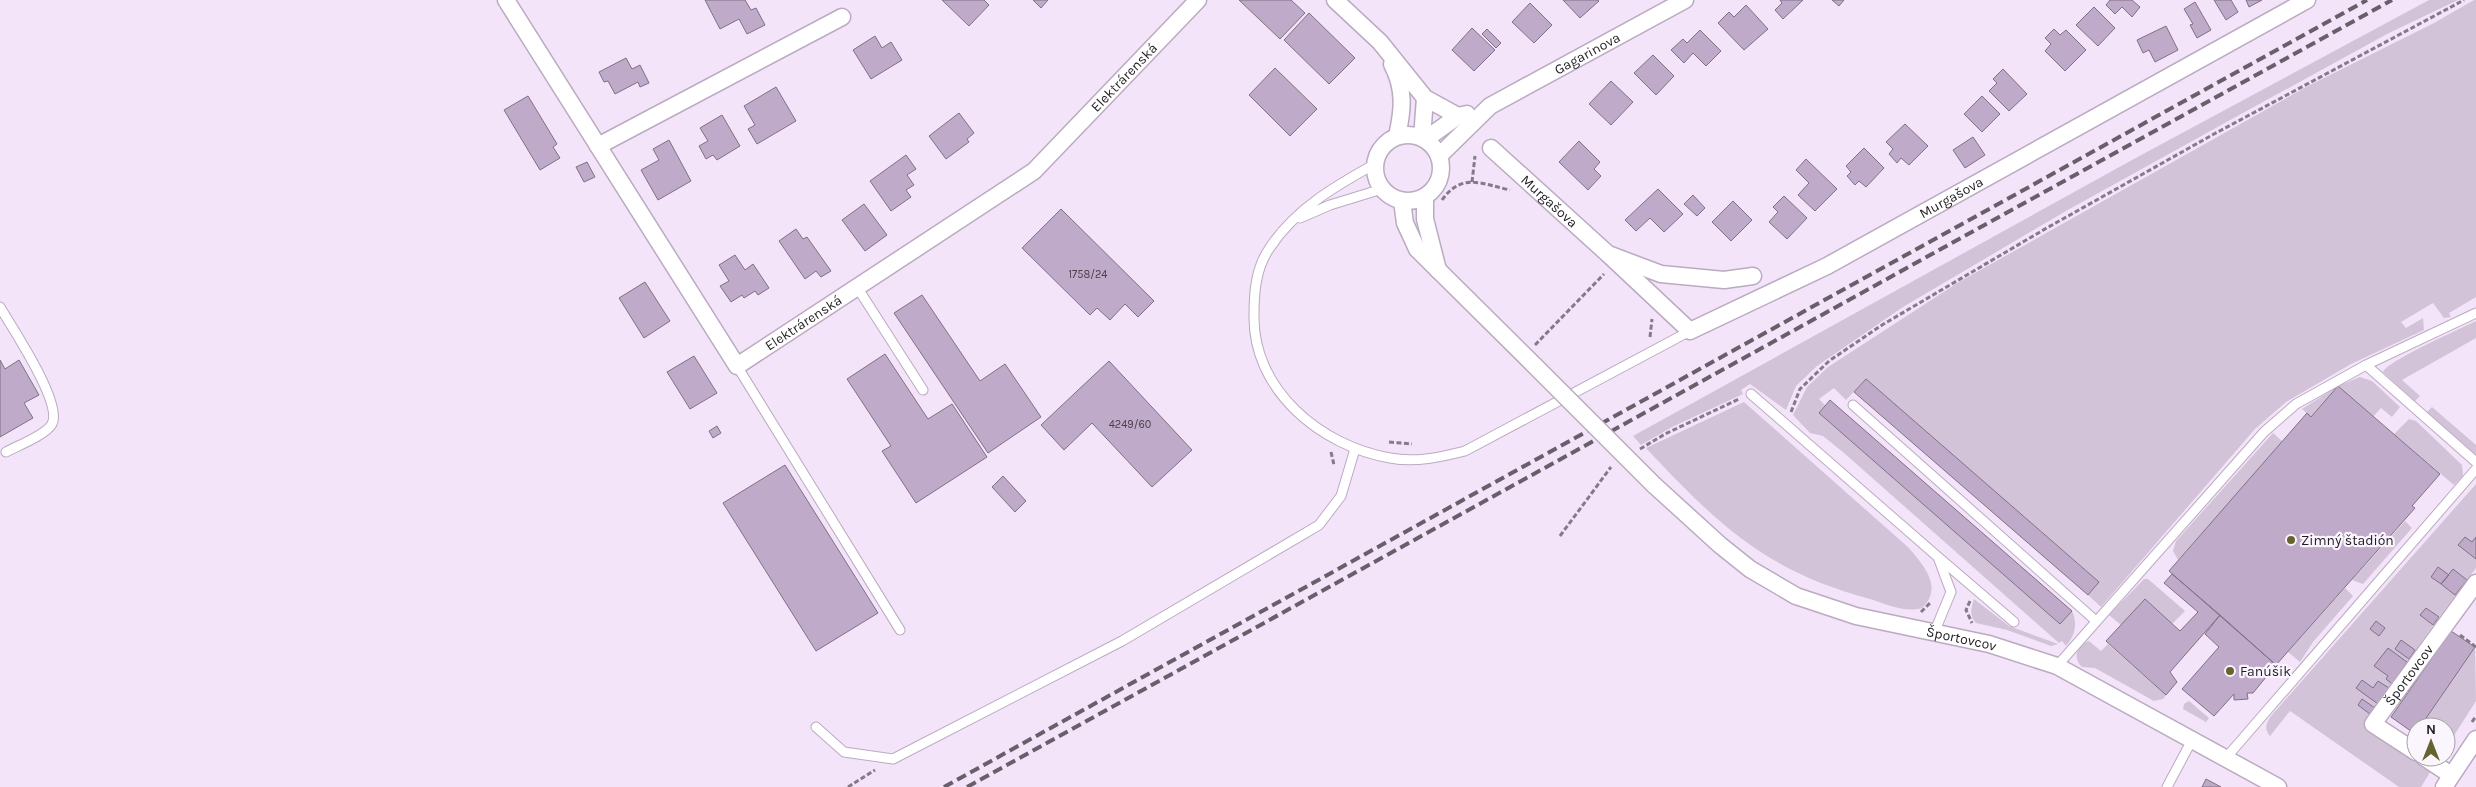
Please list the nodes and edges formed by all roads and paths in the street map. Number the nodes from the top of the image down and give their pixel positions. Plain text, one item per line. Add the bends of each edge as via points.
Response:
1 (506, 0) edge
2 (1198, 0) edge
3 (1335, 0) edge
4 (1685, 0) edge
5 (2307, 0) edge
6 (2464, 0) edge
7 (842, 17) dead end
8 (1380, 42) junction
9 (1425, 98) junction
10 (1490, 106) junction
11 (1458, 116) junction
12 (1397, 136) junction
13 (1424, 138) junction
14 (598, 146) junction
15 (1491, 148) dead end
16 (1439, 156) junction
17 (1375, 164) junction
18 (1507, 184) dead end
19 (1382, 190) junction
20 (1425, 197) junction
21 (1402, 201) junction
22 (1440, 202) dead end
23 (1290, 222) junction
24 (1608, 254) junction
25 (1598, 267) dead end
26 (1439, 272) junction
27 (1605, 274) junction
28 (1753, 276) dead end
29 (1611, 279) dead end
30 (857, 288) junction
31 (0, 307) edge
32 (2476, 313) edge
33 (1650, 314) dead end
34 (1690, 331) junction
35 (1528, 339) dead end
36 (1645, 343) dead end
37 (1534, 346) junction
38 (1537, 358) junction
39 (2366, 365) junction
40 (737, 366) junction
41 (923, 390) dead end
42 (1751, 394) dead end
43 (1853, 405) dead end
44 (1786, 424) junction
45 (1337, 440) junction
46 (1385, 442) dead end
47 (1414, 444) dead end
48 (1355, 449) junction
49 (6, 452) dead end
50 (2476, 462) edge
51 (1334, 469) dead end
52 (2476, 469) edge
53 (1938, 557) junction
54 (2476, 583) edge
55 (1934, 594) dead end
56 (1917, 613) dead end
57 (2096, 621) junction
58 (2014, 622) dead end
59 (900, 630) dead end
60 (1934, 633) junction
61 (2057, 666) junction
62 (816, 727) dead end
63 (2192, 740) junction
64 (2476, 741) edge
65 (2406, 745) edge
66 (893, 759) junction
67 (2225, 759) junction
68 (2434, 767) edge
69 (2448, 781) edge
70 (848, 787) edge
71 (2167, 787) edge
72 (2278, 787) edge

1 - 14 street
2 - 30 street, Elektrárenská via 1034,171
3 - 8 street
4 - 10 street, Gagarinova
5 - 34 street, Murgašova via 1827,266
6 - 44 path via 2205,138 1882,325 1829,362 1800,389
7 - 14 street
8 - 9 street
8 - 12 street via 1400,78 1402,113
9 - 11 street
9 - 13 street
10 - 11 street, Gagarinova
10 - 16 street, Gagarinova
11 - 13 street, Gagarinova
12 - 13 street via 1406,134
12 - 17 street via 1382,147
13 - 16 street
14 - 40 street
15 - 24 street, Murgašova
16 - 20 street via 1441,174 1438,183
17 - 19 street
17 - 23 lane via 1330,188
18 - 22 path via 1513,190 1461,183 1451,188
19 - 21 street
19 - 23 lane via 1330,205
20 - 21 street
20 - 26 street via 1425,219
21 - 26 street, Športovcov via 1405,223 1417,249
23 - 45 lane via 1268,250 1255,285 1253,328 1260,362 1276,389 1306,421
24 - 28 street, Murgašova via 1661,274 1724,280
24 - 34 street, Murgašova
25 - 27 path
26 - 38 street, Športovcov
27 - 29 path
27 - 37 path
30 - 40 street, Elektrárenská
30 - 41 lane
31 - 49 lane via 33,363 54,408 52,425 46,431
32 - 39 lane
33 - 36 path via 1651,336
34 - 48 lane via 1465,451 1430,460 1392,459
35 - 37 path
37 - 38 path
38 - 60 street, Športovcov, bridge via 1654,485 1750,569 1796,596 1856,616
39 - 50 lane
39 - 57 lane via 2296,404 2264,432
40 - 59 lane
42 - 44 lane
43 - 57 lane
44 - 53 lane
45 - 48 lane
45 - 51 path via 1330,449 1335,461
46 - 47 path
48 - 66 lane via 1341,496 1319,526 1122,641
52 - 67 lane
53 - 58 lane
53 - 60 lane via 1951,592
54 - 65 street, Športovcov via 2373,724
55 - 56 path via 1924,610
57 - 61 lane
60 - 61 street, Športovcov via 1989,644
61 - 63 street, Športovcov
62 - 66 lane via 844,752
63 - 67 street, Športovcov
63 - 71 lane
64 - 69 street
66 - 70 path
67 - 72 street, Športovcov
68 - 69 street

